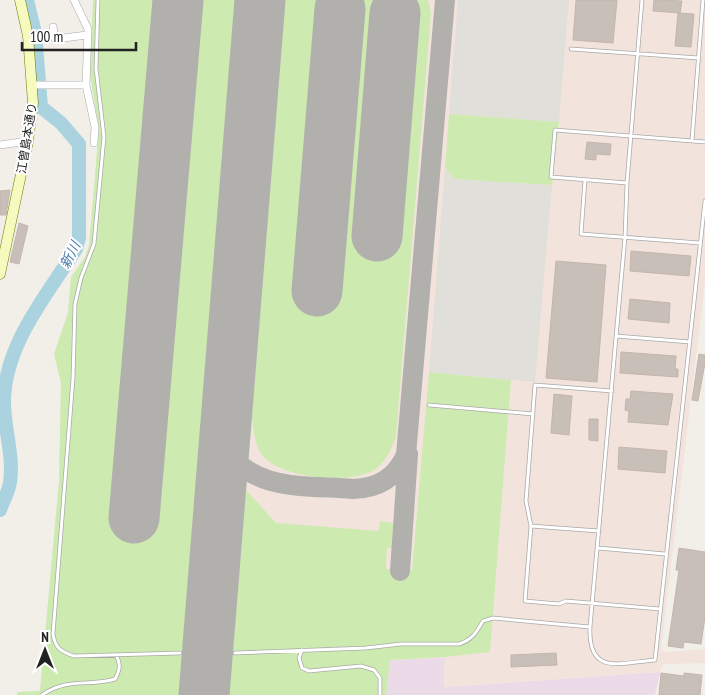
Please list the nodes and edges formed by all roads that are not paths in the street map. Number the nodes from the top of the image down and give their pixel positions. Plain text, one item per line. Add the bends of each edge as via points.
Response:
1 (20, 0) edge
2 (74, 0) edge
3 (98, 0) edge
4 (642, 0) edge
5 (703, 0) edge
6 (53, 27) dead end
7 (87, 35) junction
8 (571, 49) dead end
9 (638, 53) junction
10 (699, 58) junction
11 (33, 85) junction
12 (86, 85) junction
13 (631, 136) junction
14 (692, 140) junction
15 (28, 141) junction
16 (705, 142) edge
17 (94, 143) dead end
18 (0, 145) edge
19 (585, 180) junction
20 (627, 183) junction
21 (705, 201) edge
22 (625, 237) junction
23 (700, 243) junction
24 (0, 274) edge
25 (616, 336) junction
26 (690, 342) junction
27 (612, 392) junction
28 (429, 405) dead end
29 (533, 414) junction
30 (531, 526) junction
31 (599, 531) junction
32 (598, 548) junction
33 (666, 554) junction
34 (593, 603) junction
35 (660, 609) junction
36 (590, 626) junction
37 (302, 650) junction
38 (180, 653) dead end
39 (235, 653) dead end
40 (116, 655) junction
41 (42, 695) edge
42 (380, 695) edge

1 - 11 street, 江曽島本通り
2 - 7 street via 88,28
3 - 40 lane via 96,68 104,137 94,244 80,278 75,304 74,378 52,634 54,645 74,656
4 - 9 lane
5 - 10 lane
6 - 7 street via 55,39
7 - 12 street
8 - 9 lane
9 - 10 lane
9 - 13 lane
10 - 14 lane
11 - 12 street
11 - 15 street, 江曽島本通り
12 - 17 street via 95,127
13 - 14 lane
13 - 19 lane via 555,130 551,177
13 - 20 lane
14 - 16 lane
15 - 18 street
15 - 24 street, 江曽島本通り
19 - 20 lane
19 - 22 lane via 581,234
20 - 22 lane
21 - 23 lane
22 - 23 lane
22 - 25 lane
23 - 26 lane
25 - 26 lane
25 - 27 lane
26 - 33 lane
27 - 29 lane via 535,385
27 - 31 lane
28 - 29 lane
29 - 30 lane via 526,501
30 - 31 lane
30 - 34 lane via 525,601
31 - 32 lane
32 - 33 lane
32 - 34 lane
33 - 35 lane
34 - 35 lane
34 - 36 lane
35 - 36 lane via 655,660 613,664 600,661 592,651
36 - 37 lane via 493,618 483,621 468,642 459,644
37 - 39 lane
37 - 42 lane via 299,658 302,668 309,671 362,666 374,670 380,678
38 - 40 lane
40 - 41 lane via 120,671 115,679 71,682

